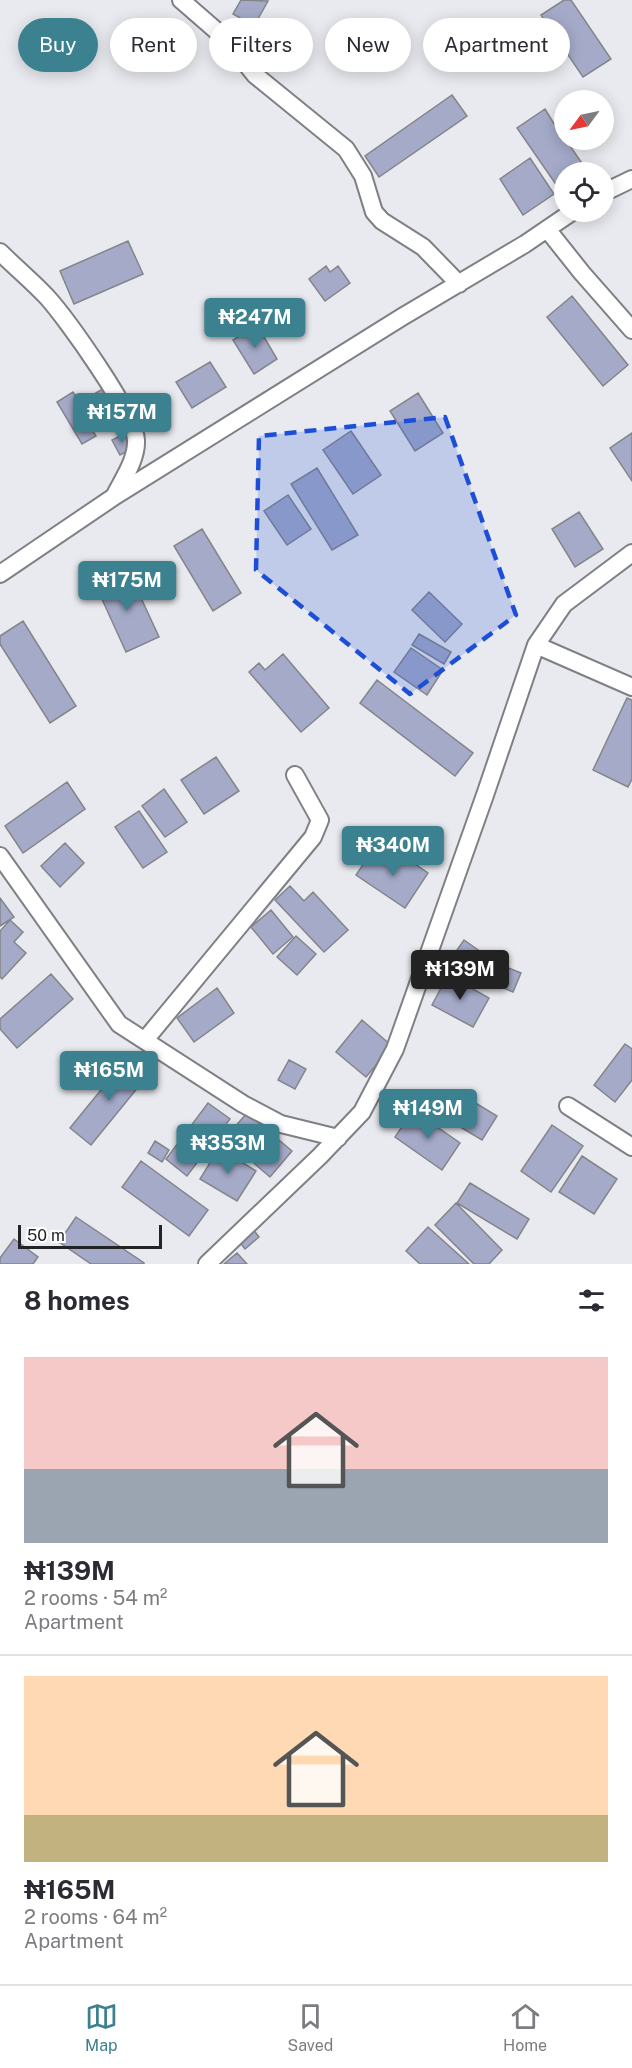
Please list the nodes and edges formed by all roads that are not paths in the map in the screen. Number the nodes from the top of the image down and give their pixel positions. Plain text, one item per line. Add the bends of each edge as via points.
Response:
1 (181, 0) edge
2 (632, 179) edge
3 (614, 188) edge
4 (557, 222) edge
5 (546, 229) junction
6 (0, 252) edge
7 (459, 284) junction
8 (632, 330) edge
9 (115, 496) junction
10 (632, 553) edge
11 (0, 574) edge
12 (536, 645) junction
13 (632, 687) edge
14 (295, 775) dead end
15 (0, 856) edge
16 (145, 1040) junction
17 (567, 1106) dead end
18 (338, 1138) junction
19 (632, 1147) edge
20 (207, 1264) edge

1 - 7 street via 227,40 255,75 346,149 363,176 374,212 423,246
2 - 3 street
4 - 5 street
5 - 7 street
5 - 8 street
6 - 9 street via 47,297 124,406 136,439 132,461
7 - 9 street
9 - 11 street
10 - 12 street via 564,604
12 - 13 street
12 - 18 street via 395,1049 362,1112
14 - 16 street via 320,820 313,837
15 - 16 street via 119,1024
16 - 18 street via 281,1124
17 - 19 street
18 - 20 street

